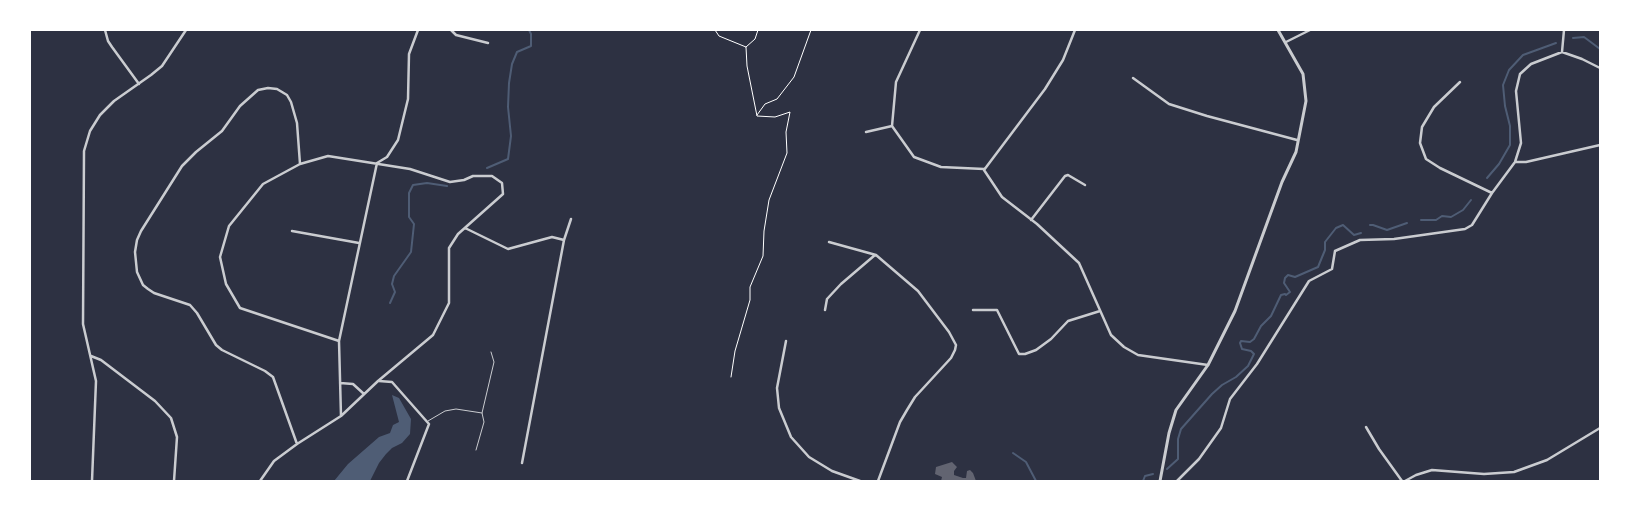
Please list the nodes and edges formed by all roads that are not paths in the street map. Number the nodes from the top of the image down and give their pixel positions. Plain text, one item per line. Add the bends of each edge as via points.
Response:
1 (105, 30) edge
2 (186, 30) edge
3 (418, 30) edge
4 (451, 30) edge
5 (920, 30) edge
6 (1075, 30) edge
7 (1278, 30) edge
8 (1310, 30) edge
9 (1564, 30) edge
10 (1286, 42) junction
11 (488, 43) dead end
12 (1562, 52) junction
13 (1600, 68) edge
14 (1134, 78) dead end
15 (1460, 82) dead end
16 (139, 84) junction
17 (892, 126) junction
18 (866, 132) dead end
19 (1297, 140) junction
20 (1600, 145) edge
21 (1515, 162) junction
22 (377, 163) junction
23 (300, 164) junction
24 (984, 170) junction
25 (1085, 185) dead end
26 (1492, 192) junction
27 (571, 219) dead end
28 (1031, 220) junction
29 (465, 228) junction
30 (292, 231) dead end
31 (564, 240) junction
32 (829, 242) dead end
33 (359, 243) junction
34 (876, 255) junction
35 (825, 310) dead end
36 (973, 310) dead end
37 (1101, 311) junction
38 (339, 340) junction
39 (786, 341) dead end
40 (491, 352) dead end
41 (91, 356) junction
42 (1208, 365) junction
43 (378, 381) junction
44 (340, 383) junction
45 (364, 394) junction
46 (482, 414) junction
47 (341, 416) junction
48 (427, 422) junction
49 (1366, 427) dead end
50 (1600, 428) edge
51 (297, 444) junction
52 (476, 450) dead end
53 (522, 463) dead end
54 (92, 481) edge
55 (174, 481) edge
56 (260, 481) edge
57 (407, 481) edge
58 (860, 481) edge
59 (878, 481) edge
60 (1160, 481) edge
61 (1177, 481) edge
62 (1403, 481) edge

1 - 16 street via 108,41
2 - 16 street via 162,66
3 - 22 street via 409,54 408,99 398,140 386,157
4 - 11 street via 456,35
5 - 17 street via 896,82
6 - 24 street via 1064,60 1046,89
7 - 10 street
8 - 10 street
9 - 12 street
10 - 19 street via 1303,74 1306,101
12 - 13 street
12 - 21 street via 1531,64 1520,74 1516,92 1521,142
14 - 19 street via 1169,104
15 - 26 street via 1434,107 1422,127 1420,143 1426,158 1440,168
16 - 41 street via 100,115 90,131 84,151 83,313
17 - 18 street
17 - 24 street via 914,157 941,167
19 - 42 street via 1296,152 1235,312
20 - 21 street
21 - 26 street
22 - 23 street via 328,156
22 - 29 street via 410,169 450,182 473,176 492,176 502,183 503,194
22 - 33 street
23 - 38 street via 263,184 229,226 220,257 226,284 240,308
23 - 51 street via 298,123 291,102 287,95 276,89 258,90 240,106 222,131 182,166 141,231 135,252 137,272 143,285 154,293 190,306 216,345 273,377
24 - 28 street via 1002,197
25 - 28 street via 1065,176
26 - 61 street via 1472,225 1465,229 1360,240 1335,251 1332,269 1309,281 1257,364 1230,400 1221,428 1199,459
27 - 31 street
28 - 37 street via 1079,263
29 - 31 street via 508,249 552,237
29 - 43 street via 449,248 449,303 433,335
30 - 33 street
31 - 53 street
32 - 34 street
33 - 38 street
34 - 35 street via 827,298
34 - 59 street via 918,291 956,345 951,358 915,397 900,422
36 - 37 street via 997,310 1018,354 1036,350 1068,321
37 - 42 street via 1111,335 1138,355
38 - 44 street
39 - 58 street via 777,388 779,408 791,437 809,457 832,471
40 - 46 lane via 494,362
41 - 54 street via 96,381
41 - 55 street via 155,401 171,418 177,436
42 - 60 street via 1176,410
43 - 45 street
43 - 48 street via 392,382
44 - 45 street via 353,384
44 - 47 street
45 - 47 street
46 - 48 lane via 456,408
46 - 52 lane via 484,422
47 - 51 street
48 - 57 street via 429,424
49 - 62 street
50 - 62 street via 1547,460 1514,472 1484,474 1432,470
51 - 56 street via 274,461

